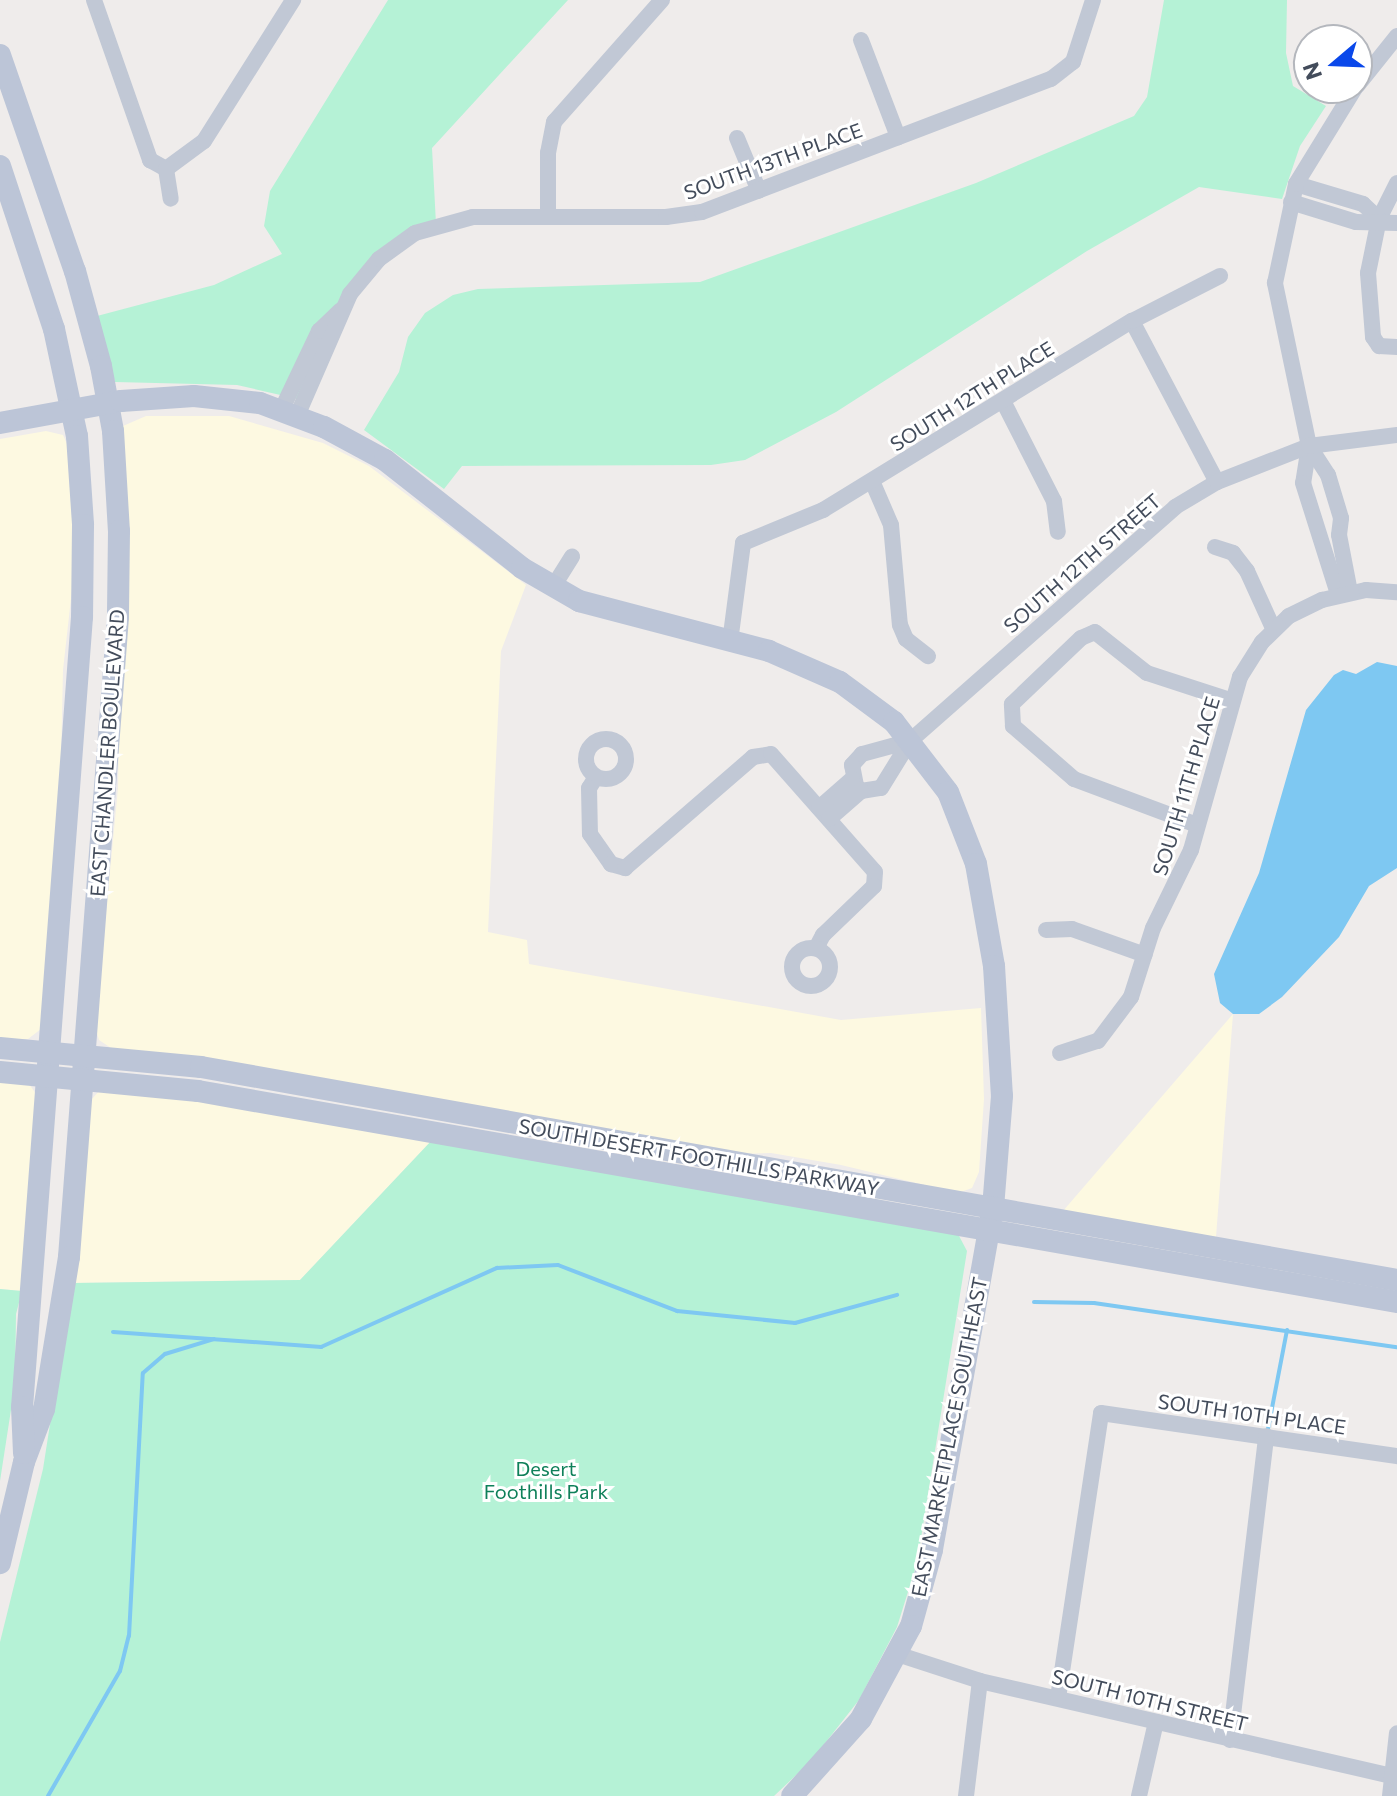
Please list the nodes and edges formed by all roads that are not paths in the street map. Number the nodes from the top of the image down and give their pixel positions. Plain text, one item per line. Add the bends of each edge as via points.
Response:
1 (94, 0) edge
2 (293, 0) edge
3 (662, 0) edge
4 (1093, 0) edge
5 (1397, 36) edge
6 (861, 40) dead end
7 (0, 55) edge
8 (1373, 66) edge
9 (1345, 104) edge
10 (898, 137) junction
11 (737, 138) dead end
12 (0, 166) edge
13 (166, 169) junction
14 (1397, 183) edge
15 (1296, 184) junction
16 (759, 191) junction
17 (1343, 198) junction
18 (171, 199) dead end
19 (1291, 202) junction
20 (548, 216) junction
21 (1338, 217) junction
22 (1379, 219) junction
23 (1397, 223) edge
24 (1220, 276) dead end
25 (1132, 321) junction
26 (1397, 347) edge
27 (1003, 401) junction
28 (108, 403) junction
29 (71, 410) junction
30 (289, 413) junction
31 (0, 423) edge
32 (1397, 435) edge
33 (1309, 446) junction
34 (872, 481) junction
35 (1217, 482) junction
36 (1335, 498) junction
37 (1309, 505) junction
38 (1058, 532) dead end
39 (1215, 547) dead end
40 (572, 556) dead end
41 (553, 587) junction
42 (1397, 592) edge
43 (1344, 593) junction
44 (1273, 628) junction
45 (730, 642) junction
46 (928, 656) dead end
47 (1233, 701) junction
48 (910, 741) junction
49 (596, 777) dead end
50 (856, 785) junction
51 (824, 813) junction
52 (1197, 825) junction
53 (1046, 930) dead end
54 (816, 948) dead end
55 (1145, 955) junction
56 (0, 1048) edge
57 (50, 1050) junction
58 (86, 1053) junction
59 (1060, 1053) dead end
60 (0, 1072) edge
61 (48, 1074) junction
62 (85, 1077) junction
63 (43, 1174) junction
64 (993, 1207) junction
65 (988, 1229) junction
66 (69, 1257) junction
67 (1397, 1280) edge
68 (1397, 1302) edge
69 (1266, 1436) junction
70 (1397, 1456) edge
71 (24, 1462) junction
72 (0, 1563) edge
73 (900, 1655) junction
74 (980, 1681) junction
75 (1058, 1698) junction
76 (1156, 1722) junction
77 (1397, 1733) edge
78 (1230, 1740) junction
79 (1392, 1776) junction
80 (792, 1796) edge
81 (966, 1796) edge
82 (1139, 1796) edge
83 (1390, 1796) edge

1 - 13 street via 150,160
2 - 13 street via 204,141
3 - 20 street via 554,122 548,153
4 - 10 street, SOUTH 13TH PLACE via 1073,62 1051,79
5 - 8 street
6 - 10 street
7 - 28 street, EAST CHANDLER BOULEVARD via 75,271
9 - 15 street
10 - 16 street, SOUTH 13TH PLACE
11 - 16 street
12 - 29 street, EAST CHANDLER BOULEVARD via 54,329
13 - 18 street
14 - 22 street
15 - 17 street
15 - 19 street
16 - 20 street, SOUTH 13TH PLACE via 702,212 666,217
17 - 21 street
17 - 22 street via 1363,204
19 - 21 street
19 - 33 street via 1275,283 1280,328
20 - 30 street, SOUTH 13TH PLACE via 473,217 426,228 379,259 319,331
21 - 22 street via 1356,222
22 - 23 street
22 - 26 street via 1368,273 1373,337 1379,346
24 - 25 street, SOUTH 12TH PLACE
25 - 27 street, SOUTH 12TH PLACE
25 - 35 street
27 - 34 street, SOUTH 12TH PLACE
27 - 38 street via 1054,501
28 - 29 street
28 - 30 street via 194,396
28 - 58 street, EAST CHANDLER BOULEVARD via 117,477 118,617
29 - 31 street
29 - 57 street, EAST CHANDLER BOULEVARD via 82,509 82,617
30 - 41 street via 385,460
32 - 33 street, SOUTH 12TH STREET
33 - 35 street, SOUTH 12TH STREET
33 - 36 street via 1321,461
33 - 37 street via 1303,466
34 - 45 street, SOUTH 12TH PLACE via 823,510 743,543
34 - 46 street via 891,525 900,625 906,639
35 - 48 street, SOUTH 12TH STREET via 1139,536
36 - 37 street
36 - 43 street
37 - 43 street
39 - 44 street via 1233,553 1247,571
40 - 41 street
41 - 45 street via 613,612
42 - 43 street, SOUTH 11TH PLACE
43 - 44 street, SOUTH 11TH PLACE via 1305,606
44 - 47 street, SOUTH 11TH PLACE via 1240,677
45 - 48 street via 807,665 840,682 869,699
47 - 52 street, SOUTH 11TH PLACE
47 - 52 street via 1147,673 1095,632 1023,693 1009,716 1023,738 1074,779
48 - 50 street, SOUTH 12TH STREET via 887,782
48 - 50 street, SOUTH 12TH STREET via 862,754 852,765
48 - 64 street, EAST MARKETPLACE SOUTHEAST via 948,792 976,864 994,966 1001,1070
49 - 51 street via 589,788 590,834 618,869 631,866 766,751
50 - 51 street, SOUTH 12TH STREET
51 - 54 street via 876,879
52 - 55 street, SOUTH 11TH PLACE
53 - 55 street via 1072,929
55 - 59 street, SOUTH 11TH PLACE via 1131,997 1098,1041
56 - 57 street, SOUTH DESERT FOOTHILLS PARKWAY
57 - 58 street, SOUTH DESERT FOOTHILLS PARKWAY
57 - 61 street, EAST CHANDLER BOULEVARD
58 - 62 street, EAST CHANDLER BOULEVARD
58 - 64 street, SOUTH DESERT FOOTHILLS PARKWAY via 201,1067
60 - 61 street, SOUTH DESERT FOOTHILLS PARKWAY
61 - 62 street, SOUTH DESERT FOOTHILLS PARKWAY
61 - 63 street, EAST CHANDLER BOULEVARD
62 - 65 street, SOUTH DESERT FOOTHILLS PARKWAY via 333,1113
62 - 66 street, EAST CHANDLER BOULEVARD
63 - 66 street via 55,1240
63 - 71 street, EAST CHANDLER BOULEVARD
64 - 65 street, EAST MARKETPLACE SOUTHEAST
64 - 67 street, SOUTH DESERT FOOTHILLS PARKWAY
65 - 68 street, SOUTH DESERT FOOTHILLS PARKWAY
65 - 73 street, EAST MARKETPLACE SOUTHEAST via 932,1550
66 - 71 street, EAST CHANDLER BOULEVARD via 44,1409
69 - 70 street, SOUTH 10TH PLACE
69 - 75 street, SOUTH 10TH PLACE via 1101,1413
69 - 78 street
71 - 72 street, EAST CHANDLER BOULEVARD
73 - 74 street, SOUTH 10TH STREET
73 - 80 street, EAST MARKETPLACE SOUTHEAST via 841,1746
74 - 75 street, SOUTH 10TH STREET
74 - 81 street
75 - 76 street, SOUTH 10TH STREET
76 - 78 street, SOUTH 10TH STREET
76 - 82 street
77 - 79 street
78 - 79 street, SOUTH 10TH STREET
79 - 83 street

